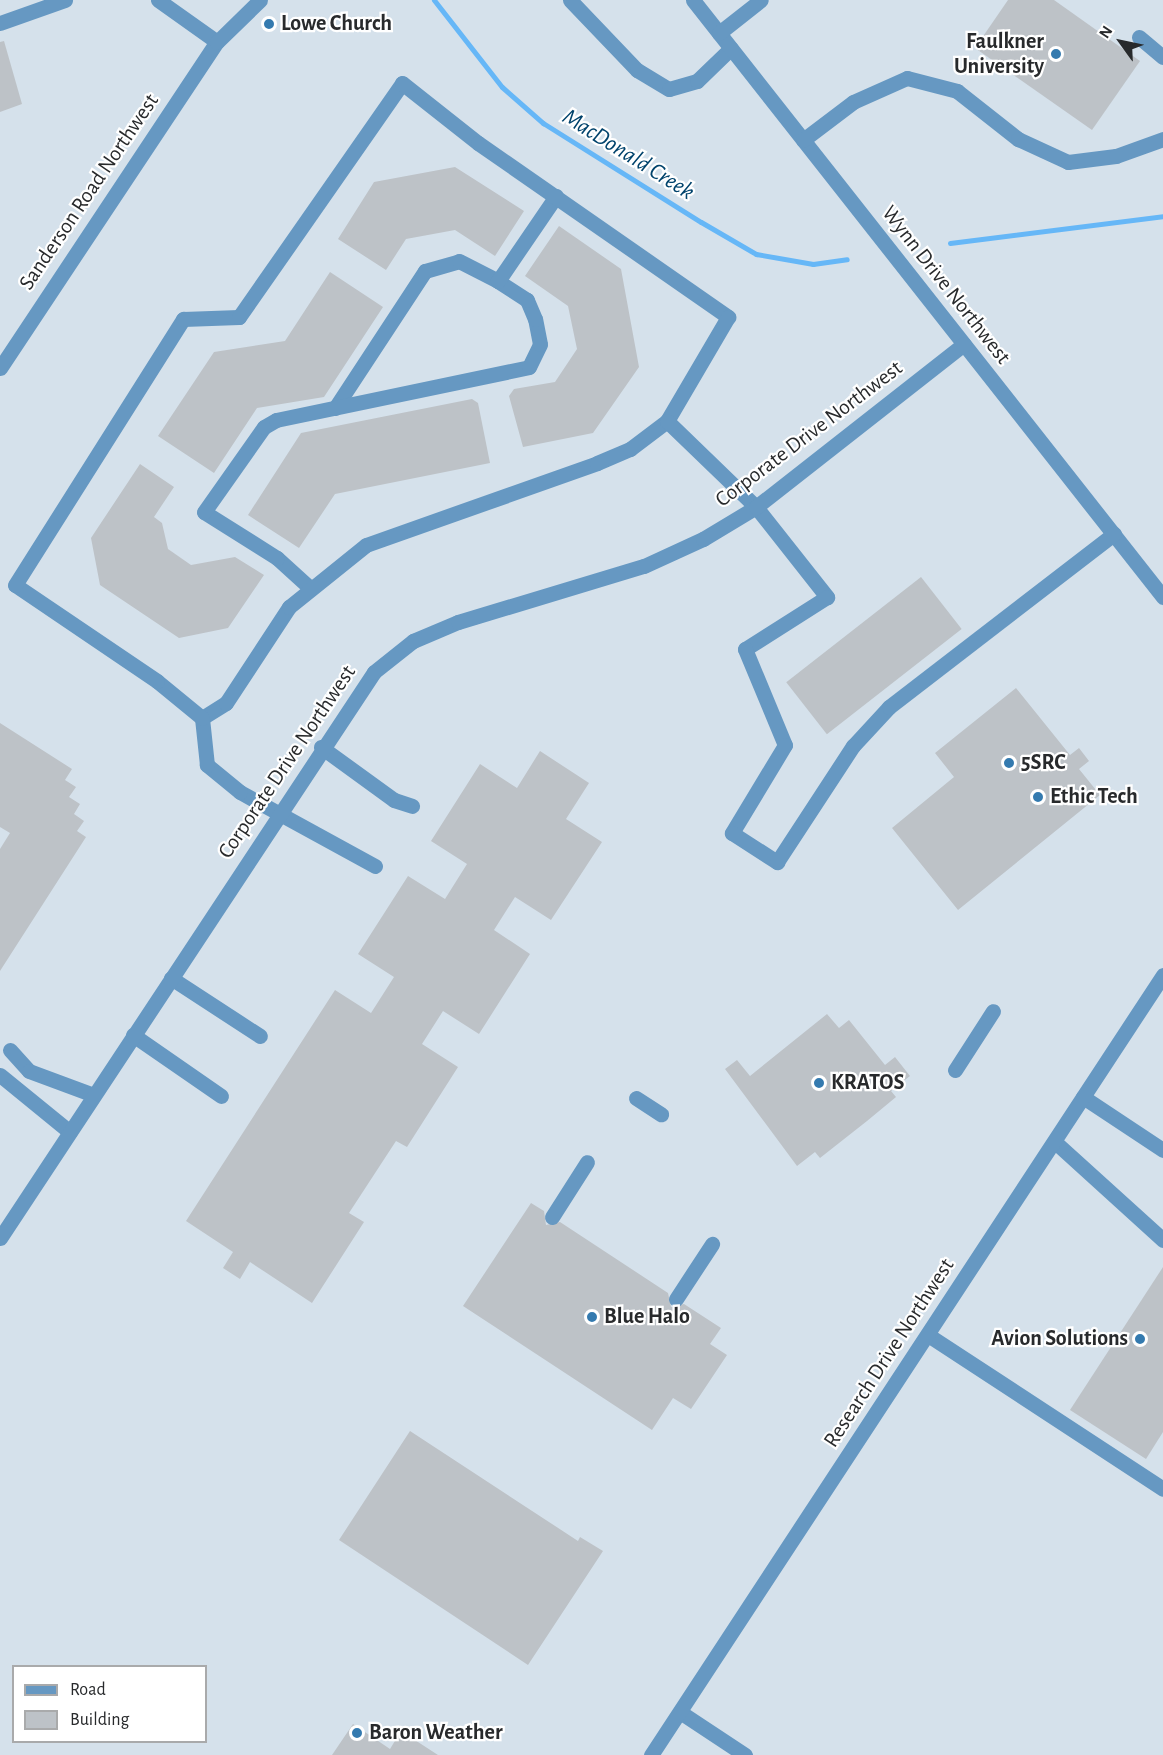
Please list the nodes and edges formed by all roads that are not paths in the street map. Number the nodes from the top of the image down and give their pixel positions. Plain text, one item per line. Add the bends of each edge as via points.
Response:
1 (65, 0) edge
2 (158, 0) edge
3 (260, 0) edge
4 (570, 0) edge
5 (693, 0) edge
6 (762, 0) edge
7 (0, 23) edge
8 (718, 33) junction
9 (1139, 37) dead end
10 (217, 42) junction
11 (731, 48) junction
12 (1163, 57) edge
13 (803, 140) junction
14 (1163, 140) edge
15 (556, 196) junction
16 (498, 280) junction
17 (964, 344) junction
18 (0, 368) edge
19 (335, 408) junction
20 (667, 421) junction
21 (756, 507) junction
22 (1114, 534) junction
23 (310, 588) junction
24 (1163, 597) edge
25 (202, 718) junction
26 (321, 747) junction
27 (412, 806) dead end
28 (280, 809) junction
29 (375, 866) dead end
30 (1163, 975) edge
31 (171, 978) junction
32 (993, 1011) dead end
33 (133, 1035) junction
34 (260, 1036) dead end
35 (10, 1050) dead end
36 (956, 1070) dead end
37 (0, 1075) edge
38 (94, 1095) junction
39 (221, 1095) dead end
40 (1083, 1097) junction
41 (636, 1098) dead end
42 (661, 1114) dead end
43 (70, 1132) junction
44 (1055, 1142) junction
45 (1163, 1150) edge
46 (587, 1162) dead end
47 (552, 1217) dead end
48 (0, 1238) edge
49 (1163, 1240) edge
50 (712, 1244) dead end
51 (676, 1299) dead end
52 (928, 1335) junction
53 (1163, 1489) edge
54 (680, 1712) junction
55 (651, 1755) edge
56 (745, 1755) edge

1 - 7 street
2 - 10 street
3 - 10 street, Sanderson Road Northwest
4 - 11 street via 637,70 669,89 697,81
5 - 8 street, Wynn Drive Northwest
6 - 8 street
8 - 11 street, Wynn Drive Northwest
9 - 12 street
10 - 18 street, Sanderson Road Northwest
11 - 13 street, Wynn Drive Northwest
13 - 14 street via 854,102 907,78 957,91 1017,139 1068,162 1116,156
13 - 17 street, Wynn Drive Northwest
15 - 16 street
15 - 20 street via 728,317
15 - 25 street via 402,83 238,317 183,319 15,585 157,681
16 - 19 street via 459,261 425,272
16 - 19 street via 527,300 535,319 540,344 529,367
17 - 21 street, Corporate Drive Northwest
17 - 22 street, Wynn Drive Northwest
19 - 23 street via 264,427 204,512 277,558
20 - 21 street
20 - 23 street via 630,449 597,463 366,545
21 - 22 street via 827,597 745,649 784,745 732,833 777,862 853,746 889,707
21 - 26 street, Corporate Drive Northwest via 644,566 458,622 413,641 374,672
22 - 24 street, Wynn Drive Northwest
23 - 25 street via 289,608 226,703
25 - 28 street via 207,765 240,792
26 - 27 street via 394,800
26 - 28 street, Corporate Drive Northwest
28 - 29 street
28 - 31 street, Corporate Drive Northwest
30 - 40 street, Research Drive Northwest
31 - 33 street, Corporate Drive Northwest
31 - 34 street
32 - 36 street
33 - 38 street, Corporate Drive Northwest
33 - 39 street
35 - 38 street via 30,1071
37 - 43 street
38 - 43 street, Corporate Drive Northwest
40 - 44 street, Research Drive Northwest
40 - 45 street
41 - 42 street
43 - 48 street, Corporate Drive Northwest
44 - 49 street
44 - 52 street, Research Drive Northwest
46 - 47 street
50 - 51 street
52 - 53 street
52 - 54 street, Research Drive Northwest
54 - 55 street, Research Drive Northwest
54 - 56 street

